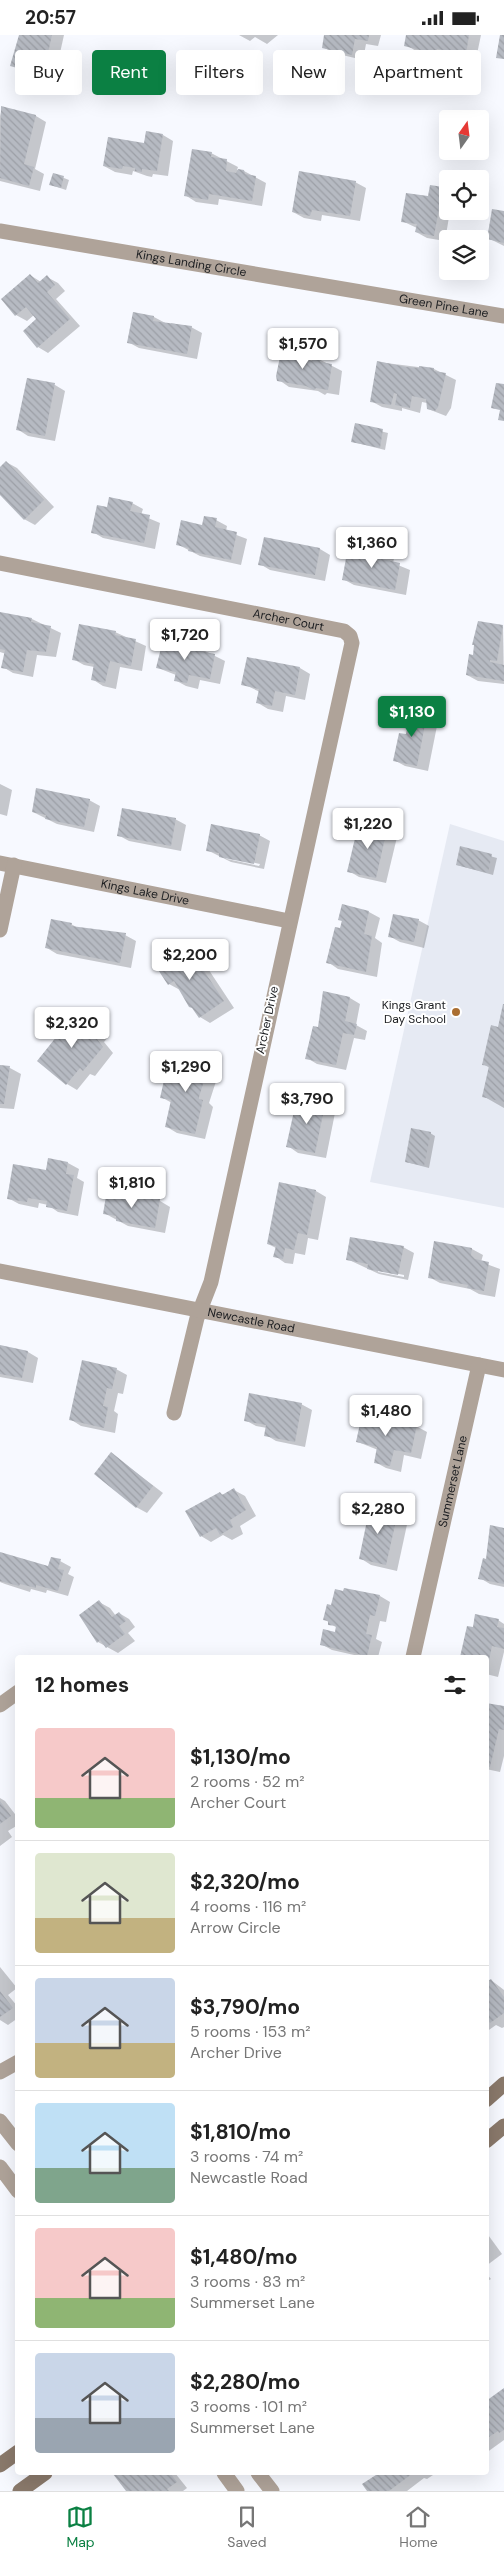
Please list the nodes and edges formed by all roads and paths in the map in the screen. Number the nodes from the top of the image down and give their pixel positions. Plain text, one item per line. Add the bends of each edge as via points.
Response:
1 (0, 231) edge
2 (382, 295) joint
3 (504, 316) edge
4 (0, 563) edge
5 (330, 742) joint
6 (7, 864) edge
7 (289, 921) junction
8 (0, 931) edge
9 (0, 1271) edge
10 (200, 1309) junction
11 (480, 1365) junction
12 (504, 1370) edge
13 (174, 1413) dead end
14 (413, 1655) edge
15 (15, 1694) edge
16 (0, 1705) edge
17 (15, 2064) edge
18 (0, 2073) edge
19 (504, 2084) edge
20 (489, 2097) edge
21 (0, 2121) edge
22 (504, 2127) edge
23 (489, 2139) edge
24 (15, 2140) edge
25 (0, 2167) edge
26 (15, 2187) edge
27 (15, 2454) edge
28 (0, 2465) edge
29 (42, 2475) edge
30 (225, 2475) edge
31 (260, 2475) edge
32 (20, 2491) edge
33 (237, 2491) edge
34 (272, 2491) edge

1 - 2 street, Kings Landing Circle
2 - 3 street, Green Pine Lane
4 - 5 street, Archer Court via 344,631 352,643
5 - 7 street, Archer Drive
6 - 7 street, Kings Lake Drive
6 - 8 street
7 - 10 street, Archer Drive via 211,1282
9 - 10 street, Newcastle Road
10 - 11 street, Newcastle Road
10 - 13 street, Archer Drive
11 - 12 street, Newcastle Road
11 - 14 street, Summerset Lane
15 - 16 street
17 - 18 street
19 - 20 street
21 - 24 street
22 - 23 street
25 - 26 street
27 - 28 street
29 - 32 street
30 - 33 street
31 - 34 street

